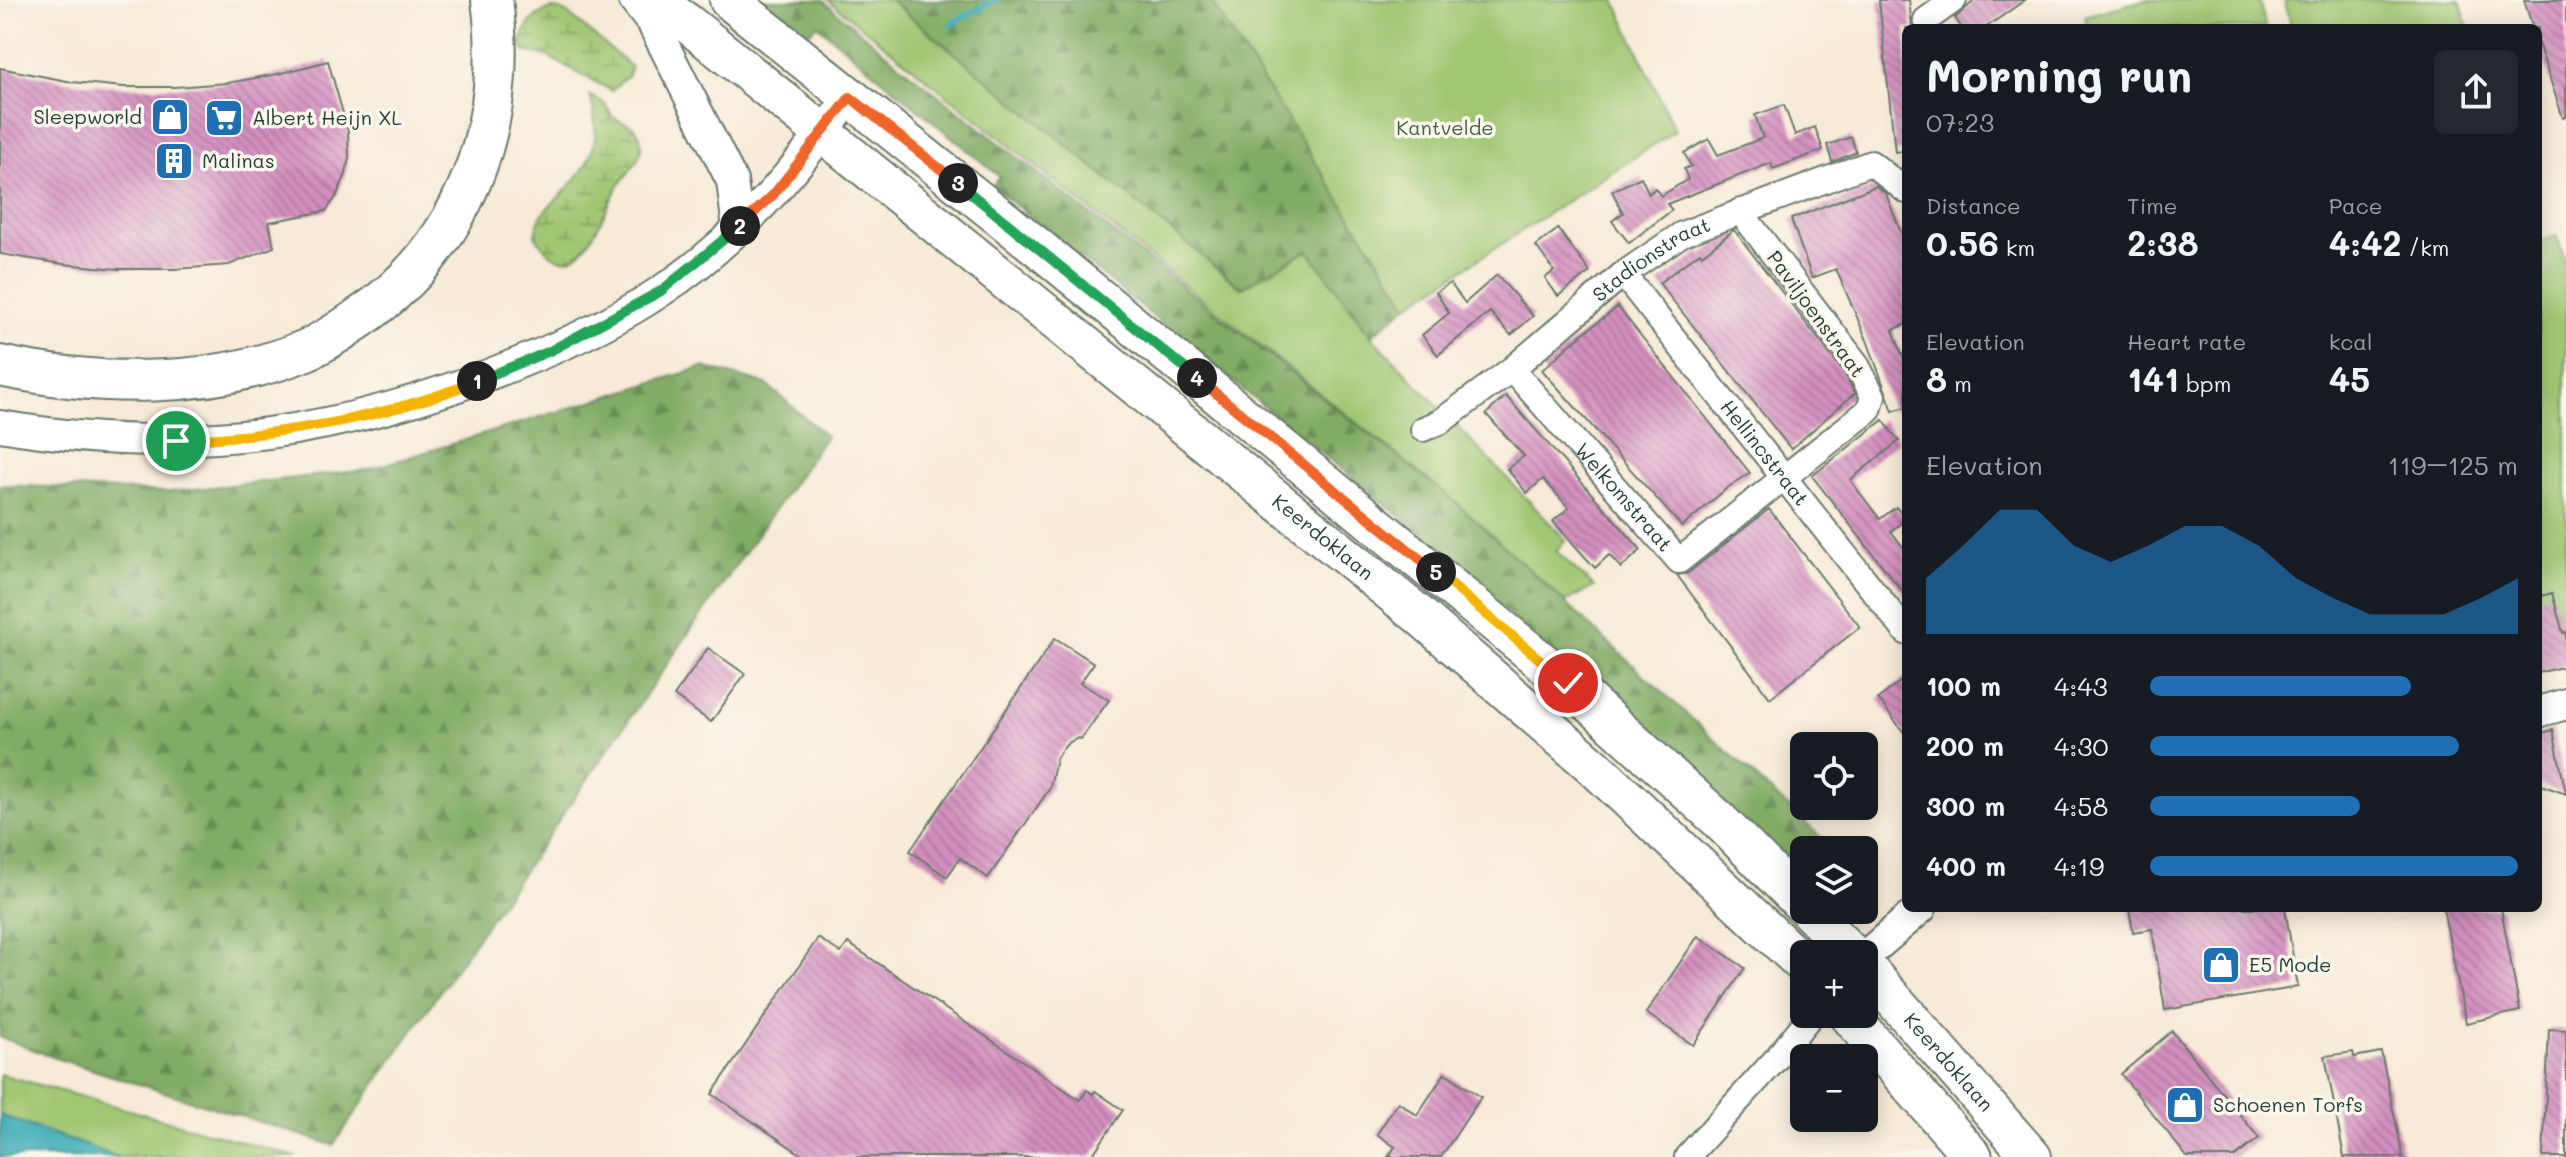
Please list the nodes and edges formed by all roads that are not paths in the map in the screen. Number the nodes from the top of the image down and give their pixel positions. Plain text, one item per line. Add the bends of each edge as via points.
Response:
1 (492, 0) edge
2 (634, 0) edge
3 (654, 0) edge
4 (729, 0) edge
5 (1954, 0) edge
6 (1925, 16) edge
7 (850, 97) junction
8 (823, 134) junction
9 (1902, 188) edge
10 (1740, 211) junction
11 (738, 228) junction
12 (1623, 274) junction
13 (0, 366) edge
14 (1512, 369) junction
15 (0, 426) edge
16 (1423, 429) dead end
17 (1783, 477) junction
18 (1902, 627) edge
19 (2566, 704) edge
20 (2542, 711) edge
21 (1790, 892) edge
22 (1916, 912) edge
23 (1822, 924) edge
24 (1838, 940) edge
25 (1878, 945) edge
26 (1790, 952) edge
27 (1878, 982) edge
28 (1801, 1028) edge
29 (1860, 1028) edge
30 (1687, 1157) edge
31 (1973, 1157) edge
32 (2032, 1157) edge

1 - 13 highway via 494,91 469,188 422,262 367,313 307,349 202,376 107,379
2 - 11 street via 653,24 732,181
3 - 8 main road, Keerdoklaan
4 - 7 main road
5 - 6 street
7 - 8 street
7 - 21 main road via 1556,673 1717,818
8 - 11 street
8 - 26 main road, Keerdoklaan via 1419,615 1593,766
9 - 10 street, Stadionstraat via 1871,163
10 - 12 street, Stadionstraat via 1682,234
10 - 17 street, Paviljoenstraat via 1856,363 1873,396 1869,410
11 - 15 street via 661,291 550,351 377,413 275,433 176,441
12 - 14 street, Stadionstraat
12 - 17 street, Hellincstraat
14 - 16 street, Stadionstraat
14 - 17 street, Welkomstraat via 1679,561
17 - 18 street, Hellincstraat
19 - 20 street
22 - 25 street
23 - 24 main road
27 - 32 main road, Keerdoklaan
28 - 30 street
29 - 31 main road

